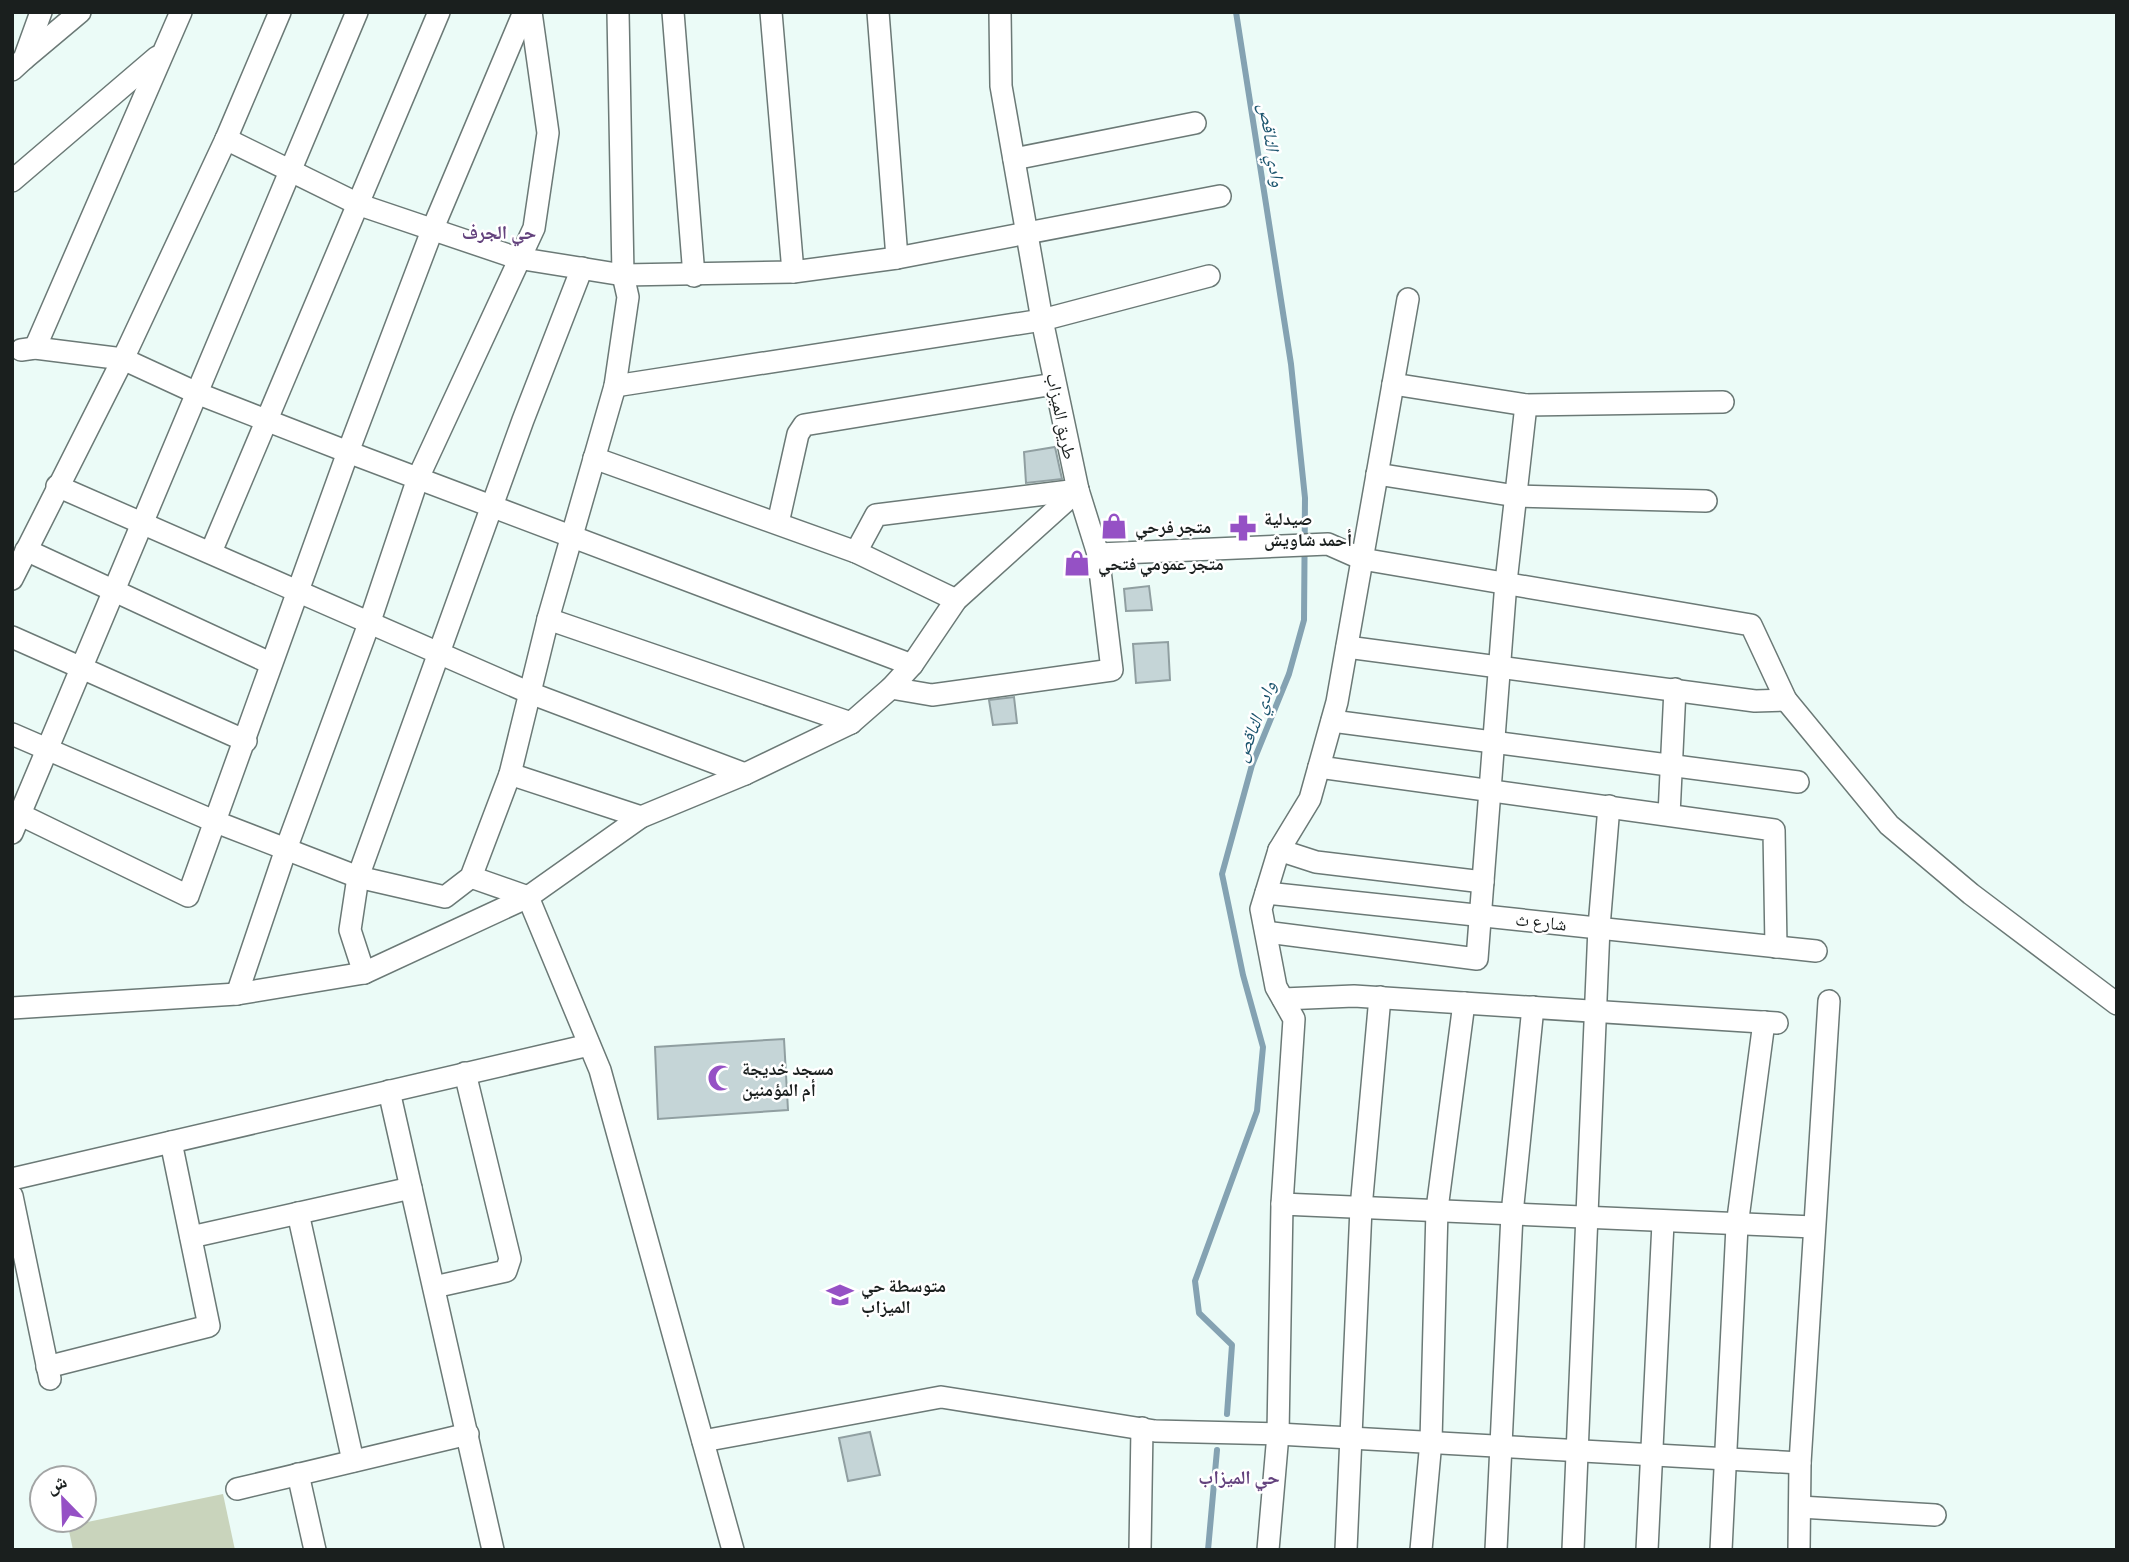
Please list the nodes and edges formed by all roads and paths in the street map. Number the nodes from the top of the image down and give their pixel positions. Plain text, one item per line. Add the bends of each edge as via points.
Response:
1 (41, 12) edge
2 (80, 12) edge
3 (181, 12) edge
4 (279, 12) edge
5 (357, 12) edge
6 (439, 12) edge
7 (524, 12) edge
8 (531, 12) edge
9 (618, 12) edge
10 (673, 12) edge
11 (771, 12) edge
12 (878, 12) edge
13 (1000, 12) edge
14 (162, 53) junction
15 (18, 65) edge
16 (1195, 122) dead end
17 (226, 139) junction
18 (1014, 159) junction
19 (291, 171) junction
20 (12, 181) edge
21 (1220, 196) dead end
22 (360, 205) junction
23 (433, 228) junction
24 (1028, 233) junction
25 (517, 258) junction
26 (897, 258) junction
27 (582, 268) junction
28 (793, 272) junction
29 (622, 275) junction
30 (694, 276) junction
31 (1209, 276) dead end
32 (1408, 299) dead end
33 (1042, 320) junction
34 (20, 351) edge
35 (123, 359) junction
36 (1054, 384) junction
37 (1393, 384) junction
38 (615, 386) junction
39 (199, 394) junction
40 (1723, 402) dead end
41 (1526, 405) junction
42 (268, 419) junction
43 (348, 452) junction
44 (594, 458) junction
45 (1377, 474) junction
46 (418, 478) junction
47 (57, 486) junction
48 (1078, 491) junction
49 (1516, 496) junction
50 (1706, 500) dead end
51 (492, 505) junction
52 (143, 523) junction
53 (778, 523) junction
54 (573, 535) junction
55 (26, 550) junction
56 (211, 552) junction
57 (856, 552) junction
58 (1098, 554) junction
59 (1362, 559) junction
60 (12, 579) edge
61 (1506, 582) junction
62 (299, 591) junction
63 (113, 592) junction
64 (956, 600) junction
65 (548, 619) junction
66 (370, 621) junction
67 (12, 637) edge
68 (1347, 646) junction
69 (439, 654) junction
70 (270, 663) junction
71 (81, 665) junction
72 (912, 665) junction
73 (1500, 666) junction
74 (891, 688) junction
75 (1675, 689) junction
76 (530, 693) junction
77 (1786, 700) junction
78 (1332, 721) junction
79 (851, 723) junction
80 (12, 734) edge
81 (246, 741) junction
82 (1494, 743) junction
83 (46, 748) junction
84 (1319, 767) junction
85 (1670, 767) junction
86 (510, 774) junction
87 (745, 774) junction
88 (1798, 782) dead end
89 (1492, 790) junction
90 (1609, 806) junction
91 (1670, 815) junction
92 (641, 817) junction
93 (216, 822) junction
94 (16, 823) edge
95 (286, 849) junction
96 (1279, 850) junction
97 (358, 877) junction
98 (471, 877) junction
99 (1483, 881) junction
100 (1266, 893) junction
101 (528, 897) junction
102 (1480, 915) junction
103 (1599, 928) junction
104 (1266, 932) junction
105 (1776, 947) junction
106 (1816, 951) dead end
107 (364, 973) junction
108 (237, 994) junction
109 (1380, 997) junction
110 (1283, 999) junction
111 (1829, 1001) dead end
112 (1464, 1003) junction
113 (2117, 1004) edge
114 (1533, 1007) junction
115 (12, 1008) edge
116 (1597, 1012) junction
117 (589, 1045) junction
118 (466, 1073) junction
119 (389, 1091) junction
120 (171, 1142) junction
121 (12, 1179) edge
122 (411, 1188) junction
123 (12, 1196) edge
124 (1282, 1204) junction
125 (1361, 1208) junction
126 (1437, 1209) junction
127 (298, 1213) junction
128 (1512, 1214) junction
129 (1588, 1219) junction
130 (1663, 1223) junction
131 (1737, 1226) junction
132 (1814, 1227) junction
133 (191, 1237) junction
134 (434, 1287) junction
135 (1142, 1428) junction
136 (1278, 1433) junction
137 (468, 1434) junction
138 (1351, 1439) junction
139 (703, 1441) junction
140 (1431, 1441) junction
141 (1501, 1445) junction
142 (1578, 1451) junction
143 (1651, 1453) junction
144 (1724, 1457) junction
145 (353, 1461) junction
146 (1800, 1463) junction
147 (298, 1474) junction
148 (237, 1489) dead end
149 (1800, 1507) junction
150 (1935, 1515) dead end
151 (315, 1550) edge
152 (493, 1550) edge
153 (733, 1550) edge
154 (1140, 1550) edge
155 (1268, 1550) edge
156 (1346, 1550) edge
157 (1421, 1550) edge
158 (1496, 1550) edge
159 (1573, 1550) edge
160 (1647, 1550) edge
161 (1721, 1550) edge
162 (1798, 1550) edge

1 - 15 street
2 - 15 street
3 - 14 street
4 - 17 street
5 - 19 street
6 - 22 street
7 - 23 street
8 - 25 street via 548,133 534,228
9 - 29 street
10 - 30 street
11 - 28 street
12 - 26 street
13 - 18 street, طريق الميزاب via 1001,86
14 - 20 street
14 - 34 street
16 - 18 street
17 - 19 street
17 - 35 street
18 - 24 street, طريق الميزاب
19 - 22 street
19 - 39 street
21 - 24 street
22 - 23 street
22 - 42 street
23 - 25 street
23 - 43 street
24 - 26 street
24 - 33 street, طريق الميزاب
25 - 27 street
25 - 46 street
26 - 28 street
27 - 29 street
27 - 51 street
28 - 30 street
29 - 30 street
29 - 38 street via 628,298
31 - 33 street
32 - 37 street
33 - 36 street, طريق الميزاب
33 - 38 street
34 - 35 street
35 - 39 street
35 - 47 street
36 - 48 street, طريق الميزاب
36 - 53 street via 804,425
37 - 41 street
37 - 45 street
38 - 44 street
39 - 42 street
39 - 52 street
40 - 41 street
41 - 49 street
42 - 43 street
42 - 56 street
43 - 46 street
43 - 62 street
44 - 53 street
44 - 54 street
45 - 49 street
45 - 59 street
46 - 51 street
46 - 66 street
47 - 52 street
47 - 55 street
48 - 57 street via 876,515
48 - 58 street, طريق الميزاب
48 - 64 street
49 - 50 street
49 - 61 street
51 - 54 street
51 - 69 street
52 - 56 street
52 - 63 street
53 - 57 street
54 - 65 street
54 - 72 street
55 - 60 street
55 - 63 street
56 - 62 street
57 - 64 street
58 - 59 street via 1328,544
58 - 74 street, طريق الميزاب via 1112,670 932,695
59 - 61 street
59 - 68 street
61 - 73 street
61 - 77 street via 1751,625
62 - 66 street
62 - 70 street
63 - 70 street
63 - 71 street
64 - 72 street
65 - 76 street
65 - 79 street
66 - 69 street
66 - 95 street
67 - 71 street
68 - 73 street
68 - 78 street
69 - 76 street
69 - 97 street
70 - 81 street
71 - 81 street
71 - 83 street
72 - 74 street
73 - 75 street
73 - 82 street
74 - 79 street
75 - 77 street via 1755,701
75 - 85 street
76 - 86 street
76 - 87 street
77 - 113 street via 1889,825 1971,894
78 - 82 street
78 - 84 street
79 - 87 street
80 - 83 street
81 - 93 street
82 - 85 street
82 - 89 street
83 - 93 street
83 - 94 street
84 - 89 street
84 - 96 street via 1310,799
85 - 88 street
85 - 91 street
86 - 92 street
86 - 98 street
87 - 92 street
89 - 90 street
89 - 99 street
90 - 91 street
90 - 103 street
91 - 105 street via 1774,830
92 - 101 street
93 - 94 street via 188,896
93 - 95 street
95 - 97 street
95 - 108 street
96 - 99 street via 1316,862
96 - 100 street
97 - 98 street via 445,897
97 - 107 street via 350,930
98 - 101 street
99 - 102 street
100 - 102 street, شارع ث
100 - 104 street via 1261,909
101 - 107 street
101 - 117 street
102 - 103 street, شارع ث
102 - 104 street via 1477,959
103 - 105 street, شارع ث
103 - 116 street
104 - 110 street via 1276,987
105 - 106 street, شارع ث
107 - 108 street
108 - 115 street
109 - 110 street
109 - 112 street
109 - 125 street
110 - 124 street via 1294,1019
111 - 132 street
112 - 114 street
112 - 126 street
114 - 116 street
114 - 128 street
116 - 129 street
116 - 131 street via 1771,1023
117 - 118 street
117 - 139 street via 600,1070
118 - 119 street
118 - 134 street via 510,1259 506,1270
119 - 120 street
119 - 122 street
120 - 121 street
120 - 133 street
122 - 127 street
122 - 134 street
123 - 133 street via 49,1374 209,1326
124 - 125 street
124 - 136 street
125 - 126 street
125 - 138 street
126 - 128 street
126 - 140 street
127 - 133 street
127 - 145 street
128 - 129 street
128 - 141 street
129 - 130 street
129 - 142 street
130 - 131 street
130 - 143 street
131 - 132 street
131 - 144 street
132 - 146 street
134 - 137 street
135 - 136 street
135 - 139 street via 941,1397
135 - 154 street
136 - 138 street
136 - 155 street
137 - 145 street
137 - 152 street
138 - 140 street
138 - 156 street
139 - 153 street
140 - 141 street
140 - 157 street
141 - 142 street
141 - 158 street
142 - 143 street
142 - 159 street
143 - 144 street
143 - 160 street
144 - 146 street
144 - 161 street
145 - 147 street
146 - 149 street
147 - 148 street
147 - 151 street
149 - 150 street
149 - 162 street

